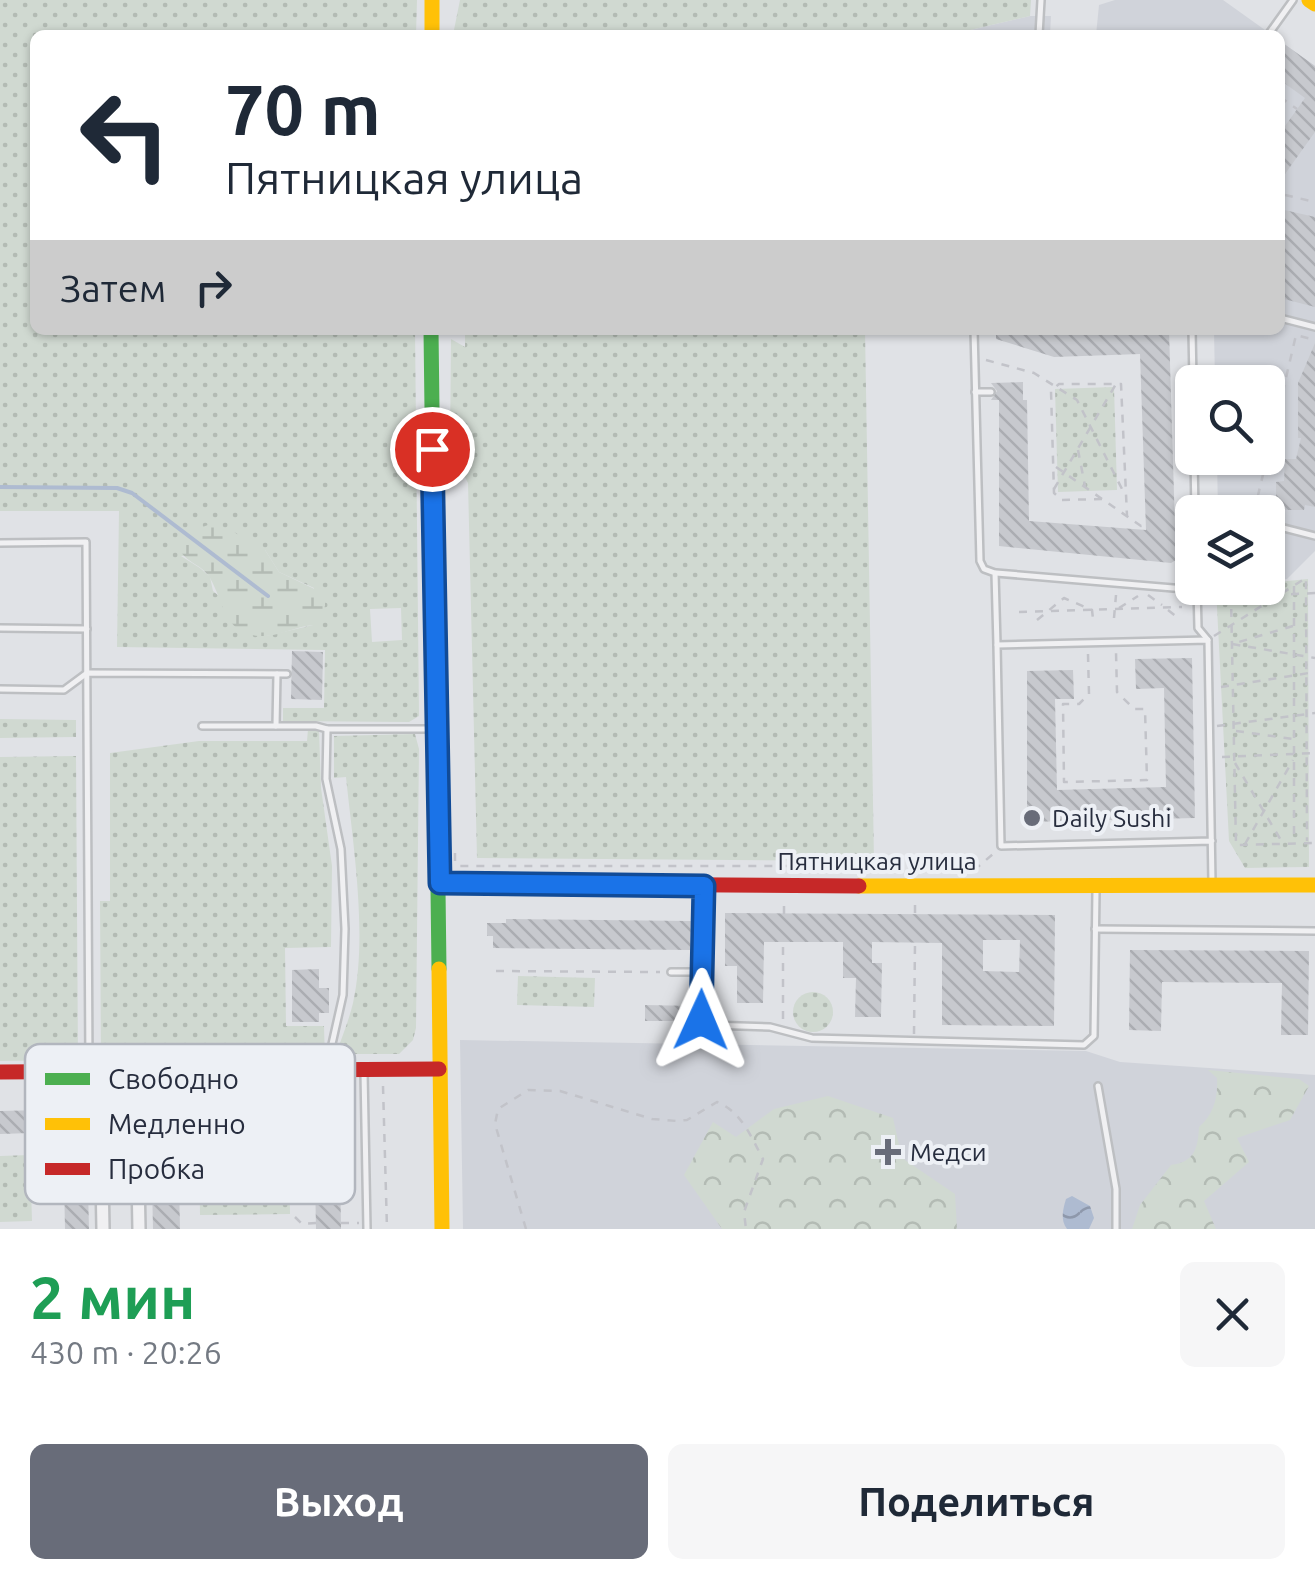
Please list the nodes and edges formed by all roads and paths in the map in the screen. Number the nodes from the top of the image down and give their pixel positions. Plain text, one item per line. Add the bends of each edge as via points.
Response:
1 (432, 0) edge
2 (1041, 0) edge
3 (1292, 0) edge
4 (432, 30) edge
5 (1037, 30) edge
6 (1271, 30) edge
7 (1285, 100) edge
8 (1297, 109) dead end
9 (1285, 195) dead end
10 (1315, 202) edge
11 (1285, 319) edge
12 (1315, 327) edge
13 (430, 335) edge
14 (974, 335) edge
15 (1192, 335) edge
16 (1315, 340) edge
17 (975, 361) junction
18 (1193, 365) edge
19 (1285, 381) edge
20 (1117, 383) junction
21 (1055, 386) junction
22 (976, 392) junction
23 (991, 392) dead end
24 (1091, 426) junction
25 (1078, 448) junction
26 (1053, 465) junction
27 (1064, 472) junction
28 (1086, 488) junction
29 (1054, 490) junction
30 (1126, 496) junction
31 (1102, 498) junction
32 (1127, 516) junction
33 (1146, 526) dead end
34 (1285, 528) edge
35 (1315, 536) edge
36 (0, 542) edge
37 (1315, 572) edge
38 (995, 573) junction
39 (1306, 578) junction
40 (1117, 583) junction
41 (1294, 586) junction
42 (1175, 587) edge
43 (1285, 591) edge
44 (1306, 593) junction
45 (1315, 593) edge
46 (1294, 594) junction
47 (1285, 595) edge
48 (1197, 605) edge
49 (1231, 605) edge
50 (1263, 605) edge
51 (1182, 607) dead end
52 (1165, 608) junction
53 (1116, 609) junction
54 (1092, 610) junction
55 (1048, 611) junction
56 (1018, 612) dead end
57 (1177, 617) dead end
58 (1114, 618) dead end
59 (1092, 619) dead end
60 (1037, 620) dead end
61 (1232, 625) junction
62 (1294, 626) junction
63 (0, 628) edge
64 (87, 629) junction
65 (1208, 640) junction
66 (1088, 642) junction
67 (1116, 642) junction
68 (1232, 644) junction
69 (997, 645) junction
70 (1294, 654) junction
71 (1306, 657) junction
72 (1315, 658) edge
73 (1315, 672) edge
74 (87, 674) junction
75 (277, 674) junction
76 (286, 674) dead end
77 (1306, 674) junction
78 (1294, 676) junction
79 (1233, 686) junction
80 (0, 689) edge
81 (1209, 689) junction
82 (1306, 714) junction
83 (1315, 714) edge
84 (1294, 716) junction
85 (1234, 724) junction
86 (202, 726) dead end
87 (276, 726) junction
88 (1210, 726) junction
89 (327, 729) junction
90 (436, 729) junction
91 (1234, 730) junction
92 (1294, 739) junction
93 (1315, 753) edge
94 (1307, 754) junction
95 (1294, 756) junction
96 (1211, 757) junction
97 (1234, 759) junction
98 (1074, 782) junction
99 (1074, 790) dead end
100 (1264, 811) junction
101 (1074, 821) dead end
102 (1212, 841) junction
103 (1307, 843) junction
104 (1315, 843) edge
105 (1075, 844) junction
106 (1283, 844) junction
107 (1294, 844) junction
108 (1244, 845) junction
109 (1002, 846) junction
110 (455, 853) dead end
111 (440, 883) junction
112 (1315, 885) edge
113 (704, 886) junction
114 (1212, 886) junction
115 (1096, 888) junction
116 (784, 902) dead end
117 (915, 902) dead end
118 (784, 914) dead end
119 (915, 914) dead end
120 (1095, 928) junction
121 (1315, 931) edge
122 (784, 942) dead end
123 (915, 943) dead end
124 (496, 970) dead end
125 (672, 972) joint
126 (702, 972) junction
127 (782, 1030) junction
128 (914, 1040) junction
129 (94, 1044) edge
130 (332, 1044) dead end
131 (355, 1069) edge
132 (364, 1069) junction
133 (439, 1069) junction
134 (0, 1072) edge
135 (25, 1072) edge
136 (384, 1086) dead end
137 (1098, 1086) dead end
138 (101, 1204) edge
139 (139, 1204) edge
140 (295, 1217) dead end
141 (316, 1223) dead end
142 (340, 1223) dead end
143 (367, 1226) edge
144 (102, 1229) edge
145 (140, 1229) edge
146 (387, 1229) edge
147 (442, 1229) edge
148 (526, 1229) edge
149 (746, 1229) edge
150 (1116, 1229) edge

1 - 4 street
2 - 5 lane
3 - 6 lane
7 - 8 path
9 - 10 path
11 - 12 lane
13 - 90 street
14 - 17 lane
15 - 18 lane
16 - 19 path via 1296,335
17 - 21 path via 1034,373
17 - 22 lane
20 - 21 path
20 - 24 path
20 - 30 path via 1123,389
21 - 24 path via 1077,400
21 - 26 path
22 - 23 lane
22 - 38 lane via 980,560
24 - 25 path
24 - 30 path
25 - 27 path
25 - 28 path
26 - 27 path
26 - 29 path
27 - 28 path
27 - 29 path
28 - 31 path
29 - 31 path via 1062,500
30 - 32 path
31 - 32 path
32 - 33 path
34 - 35 lane
36 - 64 lane via 86,542
37 - 39 path
38 - 40 lane
38 - 69 lane
39 - 41 path
39 - 44 path
40 - 42 lane
40 - 53 path
41 - 43 path
41 - 46 path
44 - 45 path
44 - 46 path
44 - 71 path
46 - 47 path
46 - 62 path
48 - 65 lane via 1198,628
49 - 61 path
50 - 61 path
51 - 52 path
52 - 53 path
52 - 53 path via 1144,592
52 - 57 path
53 - 54 path
53 - 58 path
54 - 55 path
54 - 55 path via 1064,598
54 - 59 path
55 - 56 path
55 - 60 path
61 - 65 path
61 - 68 path
62 - 68 path
62 - 70 path
63 - 64 lane
64 - 74 lane
65 - 67 lane
65 - 81 lane
66 - 67 lane
66 - 69 lane
66 - 98 path via 1089,694 1079,704 1063,704 1064,782
67 - 98 path via 1117,692 1134,709 1145,708 1147,780
68 - 70 path
68 - 79 path
69 - 109 lane
70 - 71 path
70 - 78 path
71 - 72 path
71 - 77 path
73 - 77 path
74 - 75 lane
74 - 80 lane via 64,690
74 - 129 lane
75 - 76 lane
75 - 87 lane
77 - 78 path
77 - 82 path
78 - 79 path
78 - 84 path
79 - 81 path
79 - 85 path
81 - 88 lane
82 - 83 path
82 - 84 path
82 - 94 path
84 - 85 path
84 - 92 path
85 - 88 path
85 - 91 path
86 - 87 lane
87 - 89 lane
88 - 96 lane
89 - 90 lane
89 - 130 lane via 326,779 341,849 345,928 343,995
90 - 111 street
91 - 92 path
91 - 97 path
92 - 95 path
93 - 94 path
94 - 95 path
94 - 103 path
95 - 97 path
95 - 100 path
95 - 107 path
96 - 97 path
96 - 102 lane
97 - 100 path
97 - 108 path via 1236,845
98 - 99 path
100 - 106 path
100 - 108 path
101 - 105 path
102 - 105 lane
102 - 114 lane
103 - 104 path
103 - 107 path
105 - 109 lane
106 - 107 path
106 - 108 path
109 - 110 path via 980,866 459,866
111 - 113 street, Пятницкая улица
111 - 133 street
112 - 114 street, Пятницкая улица
113 - 115 street, Пятницкая улица
113 - 126 lane
114 - 115 street, Пятницкая улица
115 - 120 lane
116 - 118 path
117 - 119 path
120 - 121 lane
120 - 128 lane via 1091,1042
122 - 127 path
123 - 128 path
124 - 125 path
125 - 126 lane
126 - 127 lane via 701,1020
127 - 128 lane via 812,1038
131 - 132 street
132 - 133 street
132 - 143 lane
133 - 147 street
134 - 135 street
136 - 146 path
137 - 150 lane
138 - 144 street
139 - 145 street
140 - 141 path
142 - 143 path
148 - 149 path via 494,1124 498,1109 528,1090 560,1091 652,1119 686,1120 718,1102 726,1106 744,1122 763,1159 744,1212

